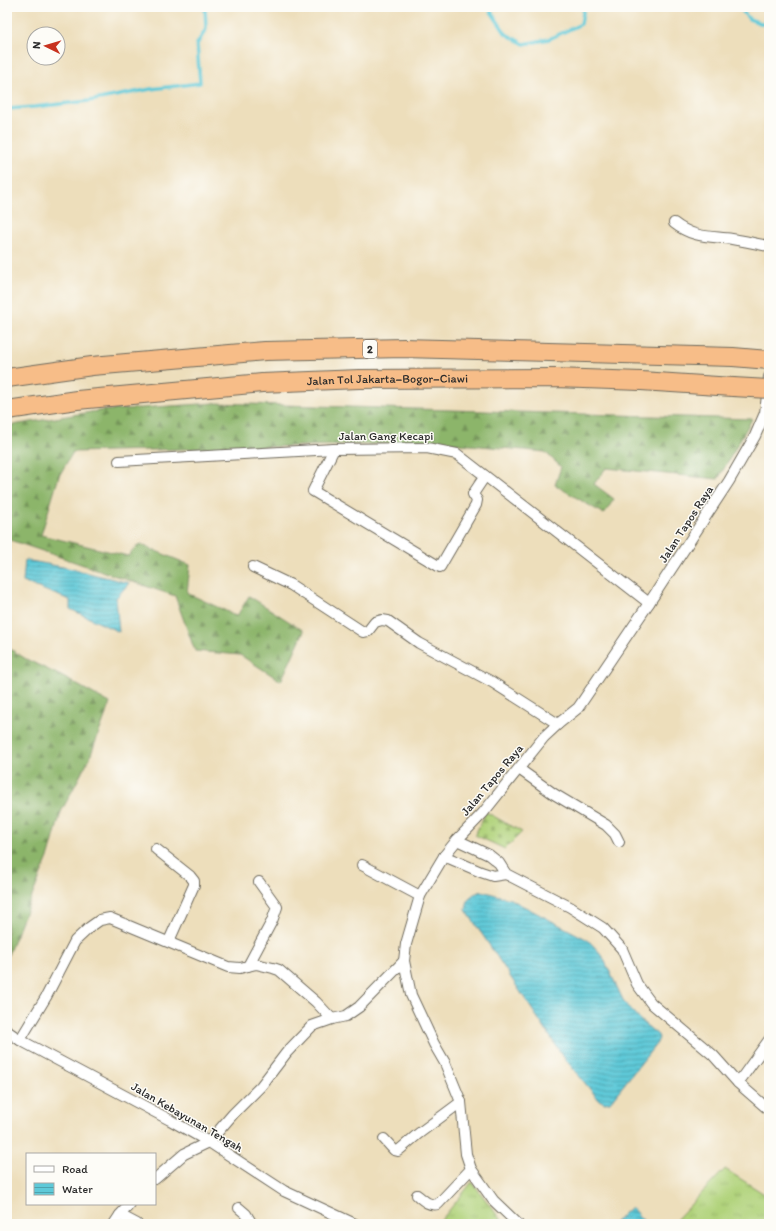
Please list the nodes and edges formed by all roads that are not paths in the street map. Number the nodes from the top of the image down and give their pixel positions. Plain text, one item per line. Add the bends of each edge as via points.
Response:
1 (674, 223) dead end
2 (769, 246) edge
3 (769, 360) edge
4 (769, 377) edge
5 (7, 378) edge
6 (769, 390) edge
7 (7, 410) edge
8 (334, 449) junction
9 (119, 461) dead end
10 (485, 476) junction
11 (253, 567) dead end
12 (649, 603) junction
13 (558, 724) junction
14 (519, 769) junction
15 (457, 840) junction
16 (619, 842) dead end
17 (156, 849) dead end
18 (444, 856) junction
19 (362, 865) dead end
20 (506, 874) junction
21 (259, 882) dead end
22 (420, 896) junction
23 (169, 941) junction
24 (404, 961) junction
25 (248, 966) junction
26 (332, 1019) junction
27 (7, 1031) edge
28 (20, 1040) junction
29 (769, 1040) edge
30 (738, 1083) junction
31 (461, 1102) junction
32 (769, 1110) edge
33 (384, 1139) dead end
34 (209, 1142) junction
35 (471, 1169) junction
36 (156, 1178) edge
37 (417, 1195) dead end
38 (129, 1205) edge
39 (239, 1208) dead end
40 (120, 1215) junction
41 (114, 1224) edge
42 (137, 1224) edge
43 (252, 1224) edge
44 (355, 1224) edge
45 (518, 1224) edge

1 - 2 street via 694,234
3 - 5 highway, 2 via 404,348 265,351 92,366
4 - 12 street, Jalan Tapos Raya via 765,413 755,436 729,481
6 - 7 highway, Jalan Tol Jakarta–Bogor–Ciawi, bridge via 555,378 359,379 262,383 77,400
8 - 9 street, Jalan Gang Kecapi
8 - 10 street, Jalan Gang Kecapi via 442,450 457,454
8 - 10 street via 313,491 440,567 476,505 477,500 473,495
10 - 12 street, Jalan Gang Kecapi
11 - 13 street via 291,585 363,632 368,631 375,622 388,621 419,643 492,682
12 - 13 street, Jalan Tapos Raya via 578,708
13 - 14 street, Jalan Tapos Raya via 544,736
14 - 15 street, Jalan Tapos Raya
14 - 16 street via 554,794 606,825
15 - 18 street, Jalan Tapos Raya
15 - 20 street via 489,855 499,863
17 - 23 street via 194,881
18 - 20 street via 493,876
18 - 22 street, Jalan Tapos Raya
19 - 22 street
20 - 30 street via 570,907 603,928 622,949 637,984 651,1003 713,1055
21 - 25 street via 277,907
22 - 24 street, Jalan Tapos Raya via 406,944
23 - 25 street via 228,967
23 - 28 street via 110,918 100,920 75,941
24 - 26 street via 359,1007 346,1016
24 - 31 street, Jalan Tapos Raya via 411,995 445,1063
25 - 26 street via 256,964 279,970
26 - 34 street via 312,1026
27 - 28 street, Jalan Kebayunan Tengah
28 - 34 street, Jalan Kebayunan Tengah
29 - 30 street
30 - 32 street
31 - 33 street via 398,1151
31 - 35 street, Jalan Tapos Raya via 466,1154
34 - 36 street via 184,1154
34 - 44 street, Jalan Kebayunan Tengah via 284,1191
35 - 37 street via 438,1204 427,1204
35 - 45 street, Jalan Tapos Raya via 493,1200
38 - 40 street
39 - 43 street
40 - 41 street
40 - 42 street

